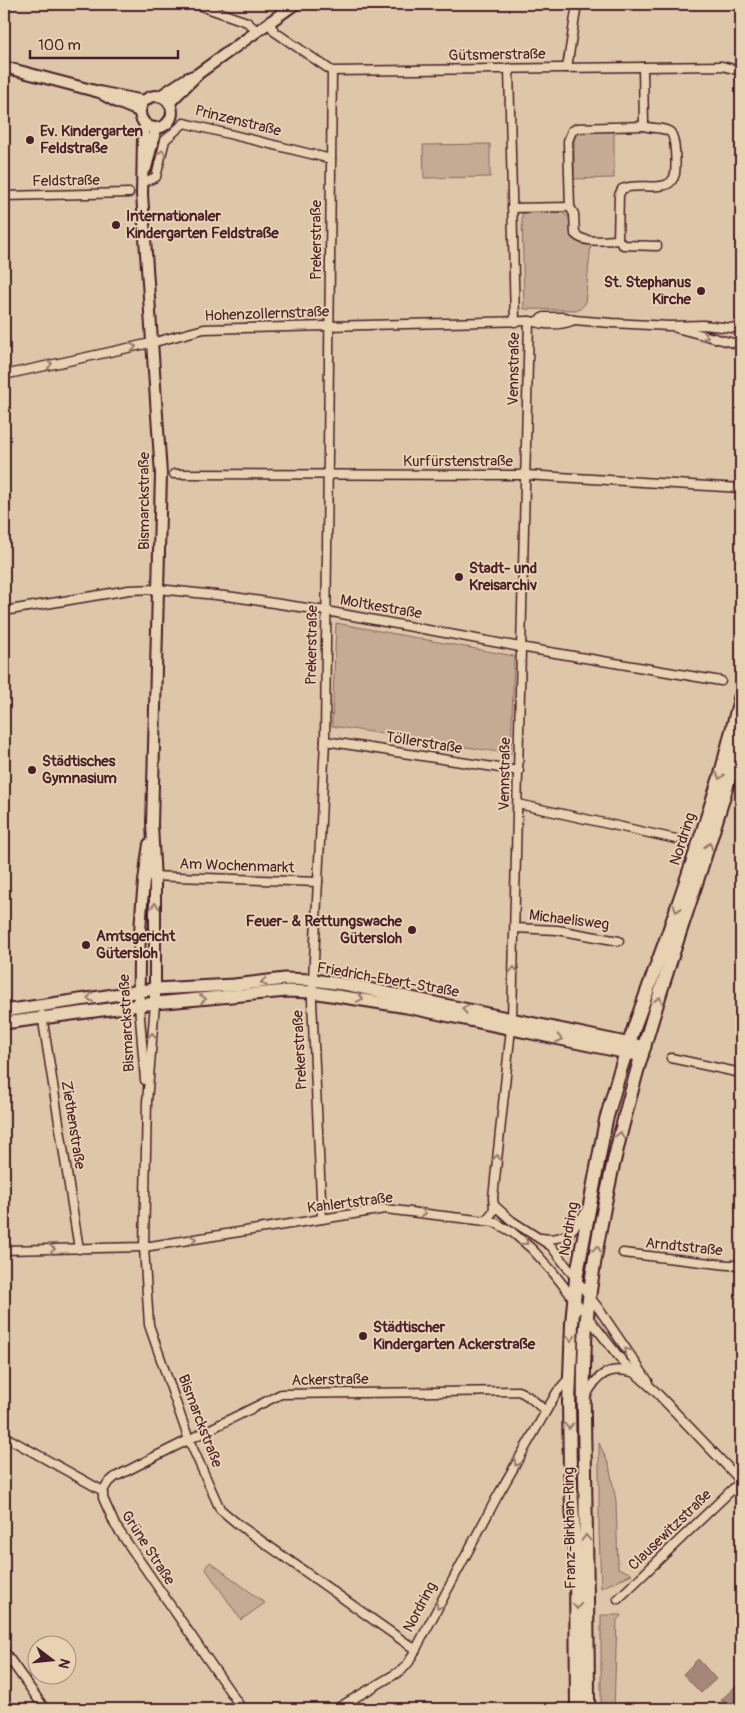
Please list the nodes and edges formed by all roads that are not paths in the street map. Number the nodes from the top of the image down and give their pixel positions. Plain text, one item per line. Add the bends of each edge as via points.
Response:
1 (195, 4) edge
2 (295, 4) edge
3 (577, 4) edge
4 (269, 23) junction
5 (257, 31) junction
6 (4, 67) edge
7 (643, 67) junction
8 (509, 68) junction
9 (567, 68) junction
10 (332, 71) junction
11 (741, 71) edge
12 (199, 73) junction
13 (99, 92) junction
14 (160, 96) junction
15 (144, 101) junction
16 (169, 103) junction
17 (140, 111) junction
18 (145, 125) junction
19 (644, 126) junction
20 (156, 128) junction
21 (331, 159) junction
22 (142, 181) junction
23 (129, 193) dead end
24 (4, 196) edge
25 (570, 207) junction
26 (512, 208) junction
27 (618, 240) junction
28 (656, 246) dead end
29 (533, 321) junction
30 (514, 322) junction
31 (329, 326) junction
32 (670, 326) junction
33 (741, 329) edge
34 (151, 343) junction
35 (741, 345) edge
36 (4, 375) edge
37 (174, 474) dead end
38 (328, 474) junction
39 (526, 475) junction
40 (741, 488) edge
41 (158, 589) junction
42 (4, 611) edge
43 (326, 611) junction
44 (520, 646) junction
45 (721, 681) dead end
46 (741, 695) edge
47 (741, 737) edge
48 (325, 741) junction
49 (519, 771) junction
50 (518, 804) junction
51 (676, 839) dead end
52 (150, 876) junction
53 (318, 886) junction
54 (515, 928) junction
55 (619, 941) dead end
56 (312, 986) junction
57 (155, 989) junction
58 (139, 992) junction
59 (155, 1004) junction
60 (41, 1005) junction
61 (139, 1005) junction
62 (4, 1011) edge
63 (43, 1018) junction
64 (4, 1023) edge
65 (512, 1024) junction
66 (627, 1048) junction
67 (644, 1051) junction
68 (671, 1058) dead end
69 (741, 1073) edge
70 (147, 1102) junction
71 (495, 1206) junction
72 (590, 1206) junction
73 (322, 1219) junction
74 (484, 1221) junction
75 (539, 1238) junction
76 (144, 1247) junction
77 (79, 1249) junction
78 (4, 1250) edge
79 (623, 1253) dead end
80 (741, 1265) edge
81 (576, 1279) junction
82 (590, 1297) junction
83 (574, 1298) junction
84 (587, 1315) junction
85 (585, 1347) joint
86 (633, 1372) junction
87 (570, 1377) junction
88 (655, 1391) junction
89 (584, 1400) junction
90 (546, 1411) junction
91 (4, 1436) edge
92 (189, 1440) junction
93 (741, 1481) edge
94 (103, 1491) junction
95 (618, 1599) dead end
96 (416, 1650) junction
97 (4, 1651) edge
98 (45, 1709) edge
99 (242, 1709) edge
100 (336, 1709) edge
101 (577, 1709) edge
102 (588, 1709) edge

1 - 5 street via 247,22
2 - 4 street
3 - 9 street
4 - 5 street
4 - 10 street via 275,32
5 - 12 street
6 - 13 street
7 - 9 street, Gütsmerstraße
7 - 11 street, Gütsmerstraße via 722,66
7 - 19 street
8 - 9 street, Gütsmerstraße
8 - 10 street, Gütsmerstraße
8 - 26 street, Vennstraße
10 - 21 street, Prekerstraße
12 - 14 street
12 - 16 street
13 - 15 street
13 - 17 street
14 - 15 street
14 - 16 street
15 - 17 street
16 - 20 street via 172,108 170,120
17 - 18 street
18 - 20 street
18 - 22 street, Bismarckstraße
19 - 25 street via 577,128 572,131 568,141
19 - 27 street via 671,133 675,140 675,174 665,185 622,189 619,195
20 - 22 street, Bismarckstraße
22 -> 21 street, Prinzenstraße via 156,177 165,140 184,123
21 - 31 street, Prekerstraße
22 - 34 street, Bismarckstraße
23 - 24 street, Feldstraße
25 - 26 street
25 - 27 street via 574,214 575,234 579,238
26 - 30 street, Vennstraße
27 - 28 street via 623,245
29 - 30 street, Hohenzollernstraße
29 - 32 street, Hohenzollernstraße via 544,324 565,324 574,320
29 - 39 street, Vennstraße
30 - 31 street, Hohenzollernstraße
31 - 34 street, Hohenzollernstraße via 204,330
31 - 38 street, Prekerstraße
32 - 33 street, Hohenzollernstraße via 703,324
32 -> 35 street, Hohenzollernstraße
36 -> 34 street, Hohenzollernstraße
34 - 41 street, Bismarckstraße via 161,474
37 - 38 street, Kurfürstenstraße
38 - 39 street, Kurfürstenstraße
38 - 43 street, Prekerstraße
39 - 40 street, Kurfürstenstraße
39 - 44 street, Vennstraße
41 - 42 street, Moltkestraße via 129,590
41 - 43 street, Moltkestraße
41 - 52 street, Bismarckstraße
43 - 44 street, Moltkestraße
43 - 48 street, Prekerstraße
44 - 45 street, Moltkestraße
44 - 49 street, Vennstraße
46 -> 66 main road, Nordring via 698,846
67 -> 47 main road, Nordring
48 - 49 street, Töllerstraße
48 - 53 street, Prekerstraße
49 - 50 street, Vennstraße
50 - 51 street
50 - 54 street, Vennstraße
52 - 53 street, Am Wochenmarkt
57 -> 52 street, Bismarckstraße
52 - 58 street, Bismarckstraße
53 - 56 street, Prekerstraße
54 - 55 street, Michaelisweg via 557,930
65 -> 54 street, Vennstraße
56 -> 57 main road, Friedrich-Ebert-Straße via 285,980
59 -> 56 main road, Friedrich-Ebert-Straße
56 - 65 main road, Friedrich-Ebert-Straße via 359,987
56 - 73 street, Prekerstraße
57 - 58 main road, Friedrich-Ebert-Straße
57 - 59 street, Bismarckstraße
58 -> 60 main road, Friedrich-Ebert-Straße
58 - 61 street, Bismarckstraße
59 - 61 main road, Friedrich-Ebert-Straße
70 -> 59 street, Bismarckstraße
60 - 62 main road, Friedrich-Ebert-Straße
60 - 63 street, Ziethenstraße
61 - 63 main road, Friedrich-Ebert-Straße
61 - 70 street, Bismarckstraße
63 - 64 main road, Friedrich-Ebert-Straße
63 - 77 street, Ziethenstraße
65 - 66 main road, Friedrich-Ebert-Straße
71 -> 65 street, Vennstraße via 493,1198
66 - 67 main road, Friedrich-Ebert-Straße
66 - 72 main road, Nordring via 606,1120
82 -> 67 main road, Nordring via 609,1182
68 - 69 street
70 - 76 street, Bismarckstraße
71 - 74 street
71 - 75 street, Kahlertstraße via 512,1222
72 - 75 street via 567,1235 551,1240
72 - 81 main road, Nordring
73 -> 74 street, Kahlertstraße via 385,1209
76 -> 73 street, Kahlertstraße
74 -> 83 street, Kahlertstraße via 494,1222 528,1245
75 - 81 street, Kahlertstraße via 551,1246
76 - 77 street, Kahlertstraße
76 - 92 street, Bismarckstraße via 150,1333
78 -> 77 street, Kahlertstraße
79 - 80 street, Arndtstraße
81 - 82 street, Kahlertstraße
81 - 83 main road, Nordring
82 - 84 main road, Nordring
88 -> 82 street, Kahlertstraße
83 - 84 street, Kahlertstraße
83 -> 87 main road, Nordring
84 - 85 main road, Nordring
84 - 86 street, Kahlertstraße
85 - 89 main road, Franz-Birkhan-Ring
86 - 88 street, Kahlertstraße
86 - 89 street via 618,1369 606,1373 593,1383
87 - 90 street, Nordring
87 -> 101 main road, Franz-Birkhan-Ring
88 - 93 street, Kahlertstraße
102 -> 89 main road, Franz-Birkhan-Ring
90 - 92 street, Ackerstraße via 518,1391 282,1394
90 -> 96 street, Nordring
91 - 94 street
92 - 94 street, Ackerstraße via 115,1478
92 - 96 street, Bismarckstraße via 220,1508 238,1526
93 - 95 street, Clausewitzstraße
94 - 99 street, Grüne Straße via 114,1525
96 - 100 street, Nordring via 402,1670
97 - 98 street

